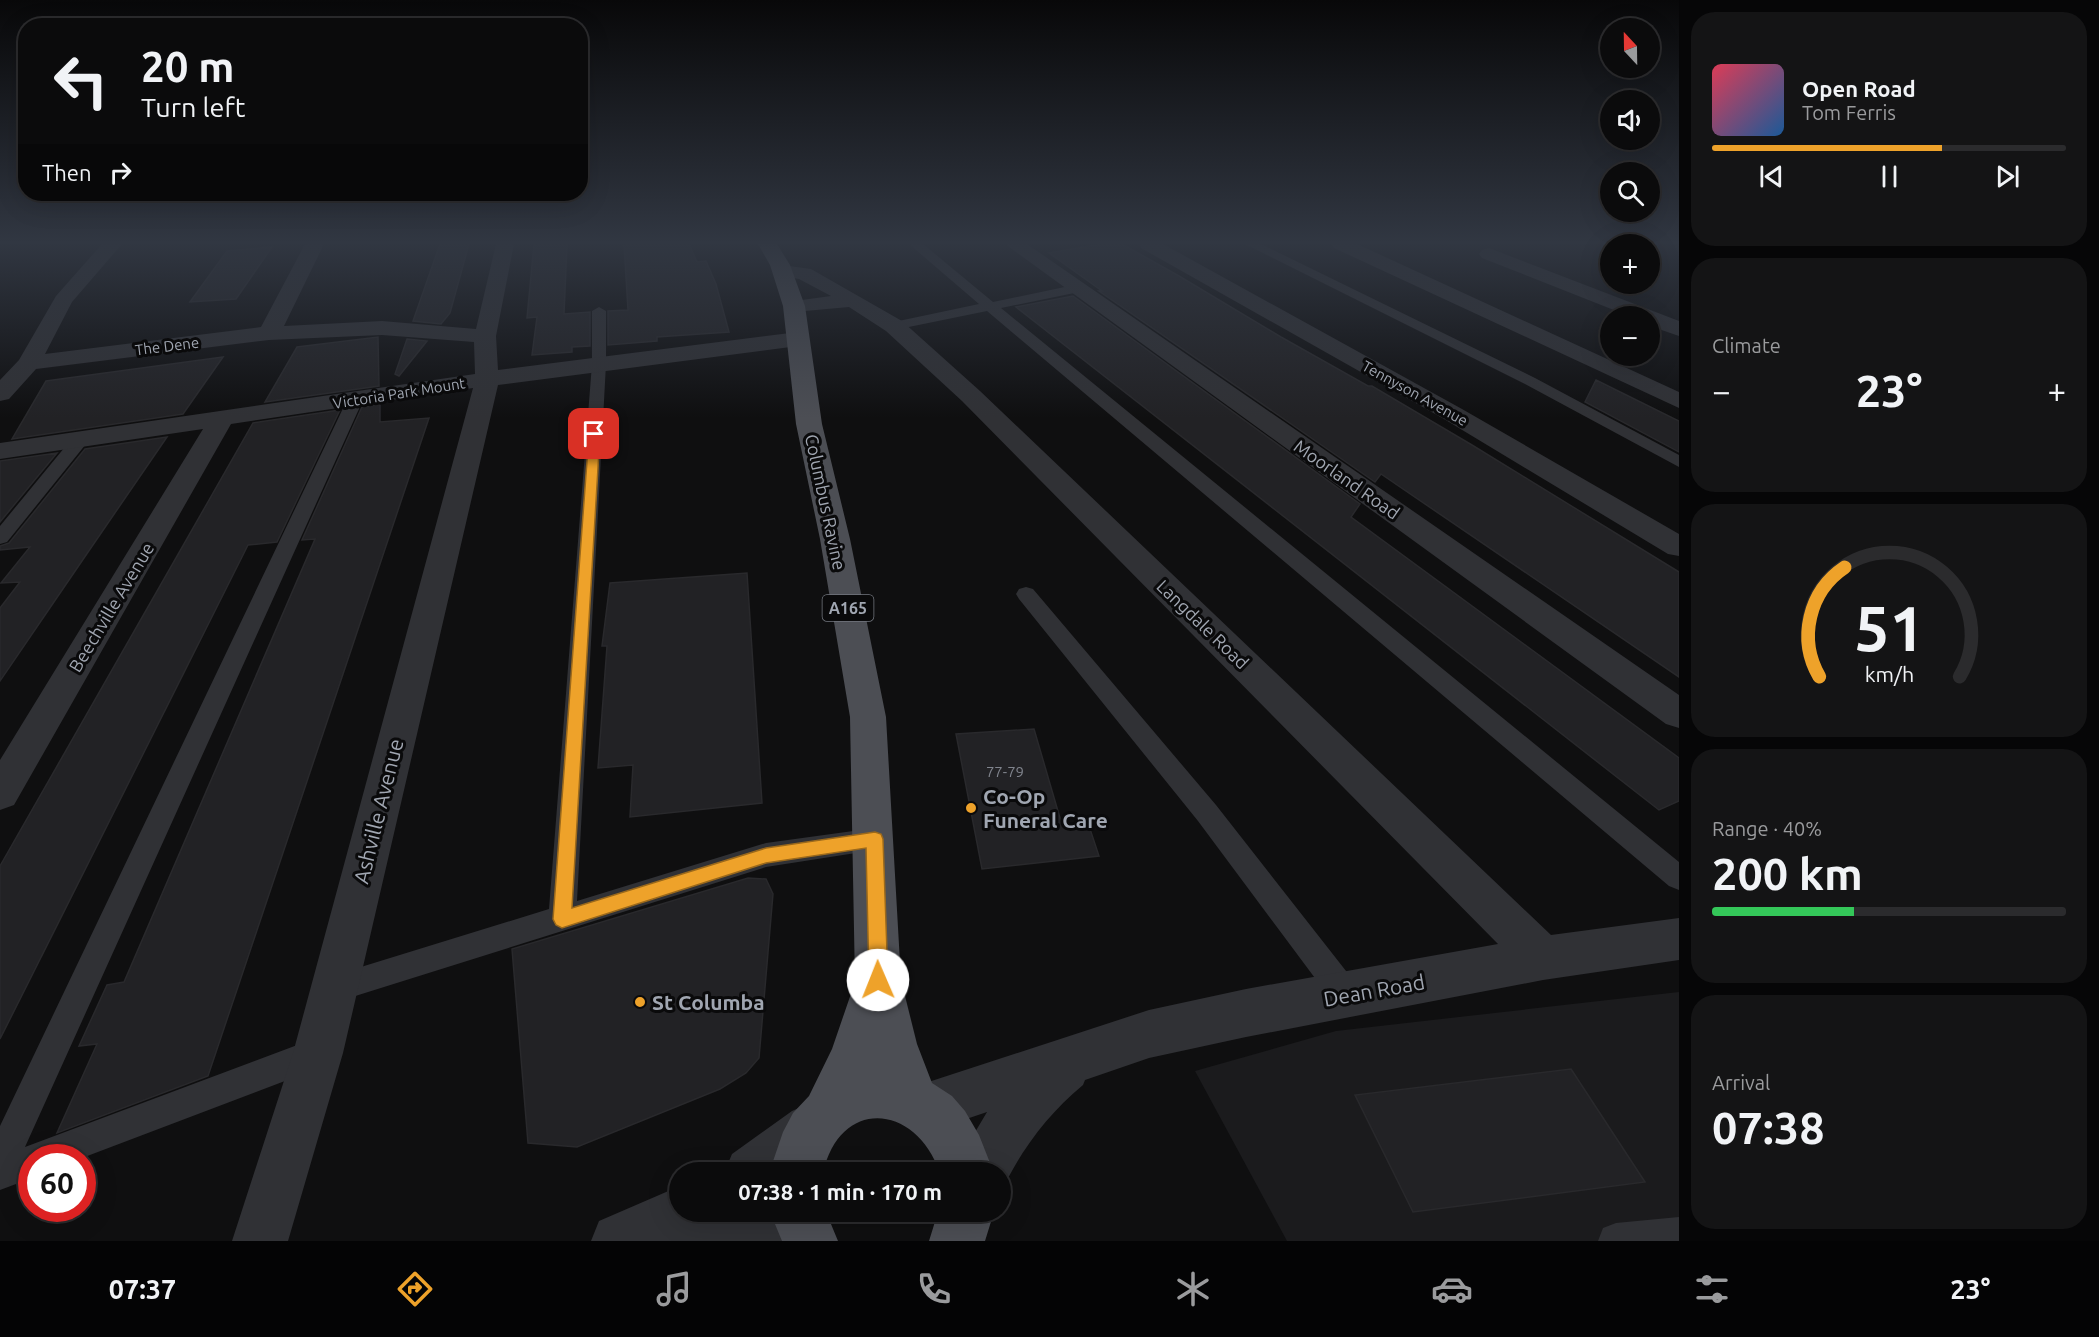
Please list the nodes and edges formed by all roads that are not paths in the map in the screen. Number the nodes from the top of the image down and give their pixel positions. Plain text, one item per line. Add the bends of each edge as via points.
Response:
1 (62, 302) edge
2 (285, 302) edge
3 (494, 302) edge
4 (792, 302) edge
5 (834, 302) edge
6 (856, 302) edge
7 (986, 302) edge
8 (1011, 302) edge
9 (1099, 302) edge
10 (1252, 302) edge
11 (1369, 302) edge
12 (1505, 302) edge
13 (794, 306) junction
14 (991, 306) junction
15 (599, 311) dead end
16 (1660, 322) edge
17 (894, 326) junction
18 (1679, 329) edge
19 (269, 333) junction
20 (485, 336) junction
21 (798, 339) junction
22 (29, 363) junction
23 (599, 364) junction
24 (487, 379) junction
25 (0, 394) edge
26 (356, 400) junction
27 (1679, 401) edge
28 (221, 420) junction
29 (80, 440) junction
30 (0, 451) edge
31 (1679, 462) edge
32 (0, 538) edge
33 (1679, 547) edge
34 (1026, 594) dead end
35 (1679, 714) edge
36 (0, 794) edge
37 (875, 839) junction
38 (1679, 878) edge
39 (562, 919) junction
40 (1679, 939) edge
41 (1543, 958) junction
42 (878, 980) junction
43 (333, 989) junction
44 (1347, 996) junction
45 (318, 1053) junction
46 (1073, 1060) junction
47 (920, 1104) junction
48 (823, 1118) junction
49 (76, 1144) edge
50 (765, 1162) edge
51 (799, 1162) edge
52 (963, 1162) edge
53 (988, 1162) edge
54 (0, 1163) edge
55 (18, 1166) edge
56 (0, 1173) edge
57 (669, 1219) edge
58 (752, 1222) edge
59 (802, 1222) edge
60 (963, 1222) edge
61 (1679, 1235) edge
62 (260, 1241) edge
63 (619, 1241) edge
64 (796, 1241) edge
65 (810, 1241) edge
66 (957, 1241) edge
67 (1616, 1241) edge

1 - 22 street
2 - 19 street
3 - 20 street, Ashville Avenue
4 - 13 main road, Columbus Ravine / A165
5 - 13 street
6 - 17 street, Langdale Road
7 - 14 lane
8 - 14 lane
9 - 35 street, Moorland Road
10 - 33 street, Tennyson Avenue
11 - 31 lane via 1530,381
12 - 27 street
13 - 21 main road, Columbus Ravine / A165
14 - 17 lane
14 - 38 lane
15 - 23 lane
16 - 18 street
17 - 41 street, Langdale Road via 971,396
19 - 20 street, The Dene via 382,328
19 - 22 street, The Dene
20 - 24 street, Ashville Avenue
21 - 23 street, Victoria Park Mount
21 - 37 main road, Columbus Ravine / A165 via 808,424 835,539 868,717
22 - 25 street
23 - 24 street, Victoria Park Mount
23 - 39 lane
24 - 26 street, Victoria Park Mount
24 - 43 street, Ashville Avenue
26 - 28 street, Victoria Park Mount
26 - 54 lane
28 - 29 street, Victoria Park Mount
28 - 36 street, Beechville Avenue
29 - 30 street, Victoria Park Mount
29 - 32 lane
34 - 44 lane via 1207,813
37 - 39 lane via 766,855
37 - 42 main road, Columbus Ravine / A165
39 - 43 lane
40 - 41 street, Dean Road
41 - 44 street, Dean Road
42 - 47 main road, Columbus Ravine / A165 via 892,1044
42 - 48 main road, Columbus Ravine / A165 via 858,1048
43 - 45 street, Ashville Avenue
44 - 46 street, Dean Road via 1160,1032
45 - 49 lane
45 - 62 street, Ashville Avenue
46 - 47 street, Dean Road
46 - 53 street, Dean Road via 1041,1087 1012,1120
47 - 48 main road via 897,1095 860,1095 843,1101
47 - 52 main road via 944,1124
48 - 50 street
48 - 51 main road, Columbus Ravine via 805,1142
55 - 56 lane
57 - 63 street
58 - 64 street
59 - 65 main road
60 - 66 main road
61 - 67 lane

